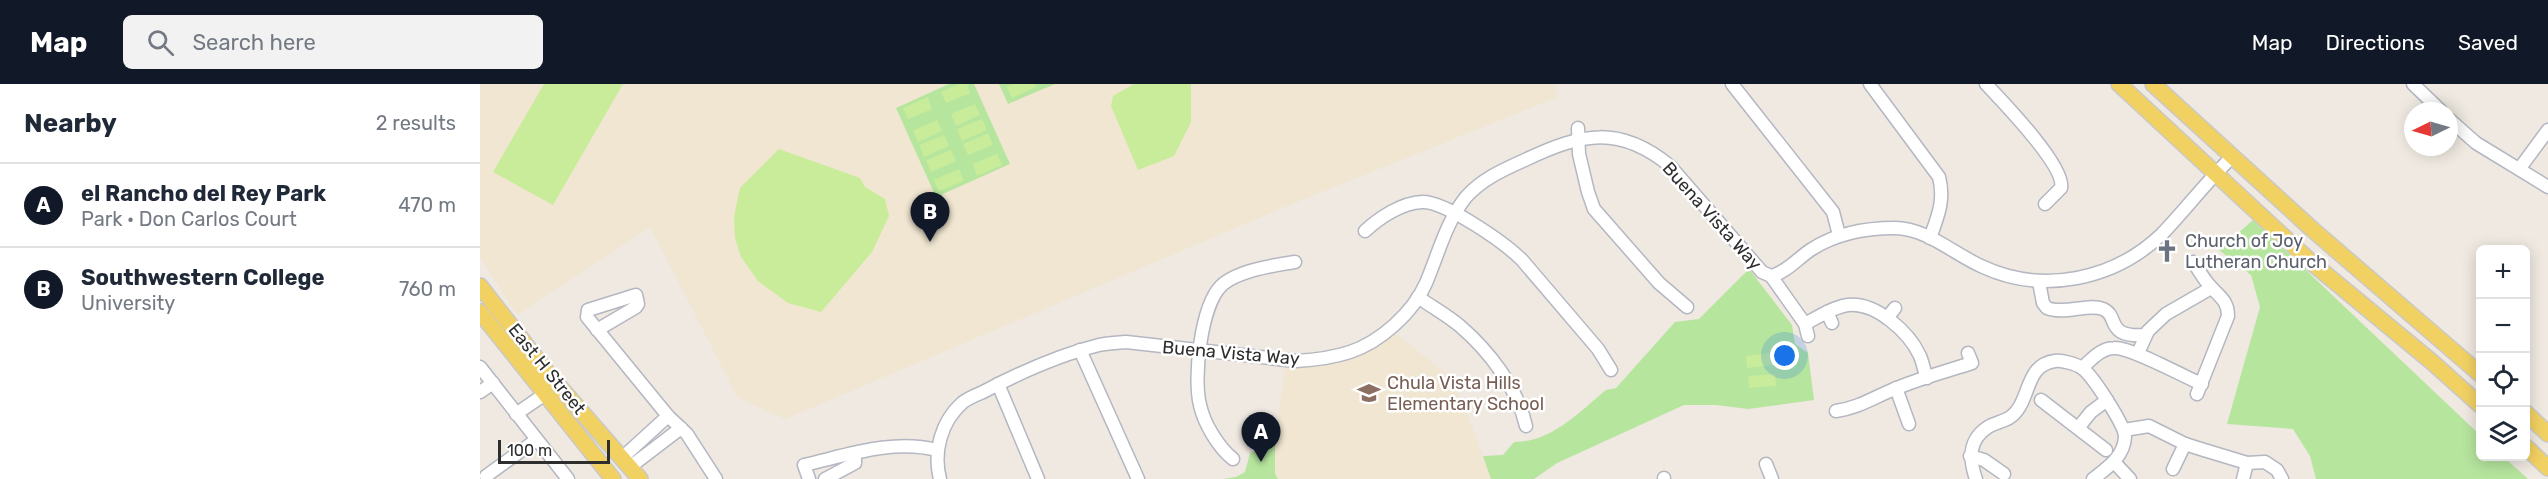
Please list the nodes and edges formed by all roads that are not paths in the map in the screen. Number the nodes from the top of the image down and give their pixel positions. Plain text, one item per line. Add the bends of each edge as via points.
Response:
1 (1732, 84) edge
2 (1986, 84) edge
3 (2119, 84) edge
4 (2153, 84) edge
5 (2413, 84) edge
6 (1876, 86) edge
7 (2432, 102) edge
8 (2458, 127) edge
9 (2548, 130) edge
10 (1578, 134) junction
11 (2232, 157) junction
12 (2520, 168) junction
13 (2216, 172) junction
14 (2548, 187) edge
15 (2045, 204) dead end
16 (1455, 214) junction
17 (1365, 231) dead end
18 (1839, 235) junction
19 (1930, 238) junction
20 (1295, 262) dead end
21 (2193, 262) dead end
22 (1771, 276) junction
23 (2039, 282) junction
24 (480, 286) edge
25 (2211, 288) junction
26 (1418, 297) junction
27 (1687, 307) dead end
28 (480, 312) edge
29 (597, 330) dead end
30 (2146, 335) junction
31 (1080, 350) junction
32 (1201, 351) junction
33 (1968, 353) dead end
34 (2138, 353) junction
35 (480, 367) edge
36 (2082, 368) junction
37 (1611, 370) dead end
38 (2476, 370) edge
39 (1926, 378) junction
40 (493, 383) junction
41 (998, 384) junction
42 (1896, 388) junction
43 (542, 390) junction
44 (480, 392) edge
45 (2042, 400) dead end
46 (2107, 400) junction
47 (2476, 401) edge
48 (514, 411) junction
49 (1836, 411) dead end
50 (668, 416) junction
51 (2530, 417) edge
52 (1909, 424) dead end
53 (1526, 426) dead end
54 (681, 428) junction
55 (2078, 428) junction
56 (2124, 430) junction
57 (2548, 434) edge
58 (536, 440) junction
59 (2185, 444) junction
60 (937, 450) junction
61 (2106, 450) dead end
62 (2530, 451) edge
63 (855, 453) junction
64 (1970, 456) junction
65 (1233, 459) dead end
66 (2114, 462) junction
67 (2247, 463) junction
68 (1766, 464) dead end
69 (630, 468) edge
70 (2548, 468) edge
71 (2173, 470) dead end
72 (486, 476) dead end
73 (2007, 477) edge
74 (568, 479) edge
75 (613, 479) edge
76 (716, 479) edge
77 (809, 479) edge
78 (825, 479) edge
79 (940, 479) edge
80 (1038, 479) edge
81 (1138, 479) edge
82 (1772, 479) edge
83 (1976, 479) edge
84 (2093, 479) edge
85 (2130, 479) edge
86 (2243, 479) edge
87 (2282, 479) edge

1 - 18 street via 1833,212
2 - 15 street via 2040,145 2061,177 2061,188
3 - 13 main road
4 - 11 main road
5 - 7 street
6 - 19 street via 1939,177 1942,205
8 - 12 street via 2476,143
9 - 12 street
10 - 16 street, Buena Vista Way via 1486,179
10 - 22 street, Buena Vista Way via 1616,138 1655,154 1670,166 1762,272
10 - 27 street via 1594,208 1659,283
11 - 13 street, Buena Vista Way
11 - 38 main road
12 - 14 street
13 - 23 street, Buena Vista Way via 2147,246 2082,279
13 - 47 main road via 2311,262
16 - 17 street via 1432,202 1421,202 1387,214
16 - 26 street, Buena Vista Way
16 - 37 street via 1522,260 1598,349
18 - 19 street, Buena Vista Way via 1897,228
18 - 22 street, Buena Vista Way
19 - 23 street, Buena Vista Way via 1982,267
20 - 32 street via 1253,271 1221,287 1207,308
21 - 25 street
22 - 39 street via 1807,330 1848,305 1891,313 1920,355
23 - 30 street via 2047,308 2101,308 2108,312 2114,327 2126,335
24 - 69 main road, East H Street via 550,376
25 - 30 street via 2166,314
25 - 34 street via 2221,295 2228,316 2199,389
26 - 32 street, Buena Vista Way via 1383,333 1350,352 1296,361
26 - 53 street via 1481,348 1509,383
28 - 43 main road, East H Street
29 - 50 street
30 - 34 street
31 - 32 street, Buena Vista Way via 1126,342
31 - 41 street, Buena Vista Way
31 - 81 street
32 - 65 street via 1200,406 1219,444
33 - 39 street via 1972,363
34 - 36 street via 2107,349
35 - 40 street
36 - 46 street
36 - 64 street via 2055,361 2038,368 2030,378 2023,403 2007,419 1976,437
39 - 42 street
40 - 44 street
40 - 48 street
41 - 60 street, Buena Vista Way via 963,402 951,416
41 - 80 street
42 - 49 street via 1852,409
42 - 52 street
43 - 48 street
43 - 75 main road, East H Street
45 - 55 street
46 - 55 street
46 - 56 street
48 - 58 street
50 - 54 street
50 - 69 street
51 - 57 main road
54 - 69 street
54 - 76 street
55 - 61 street
56 - 59 street via 2149,426
56 - 66 street via 2121,452
58 - 72 street
58 - 74 street
59 - 67 street
59 - 71 street
60 - 63 street via 901,446
60 - 79 street, Buena Vista Way
62 - 70 main road
63 - 77 street via 804,465
63 - 78 street via 855,462
64 - 73 street via 1984,460
64 - 83 street
66 - 84 street
66 - 85 street
67 - 86 street
67 - 87 street via 2265,462
68 - 82 street

